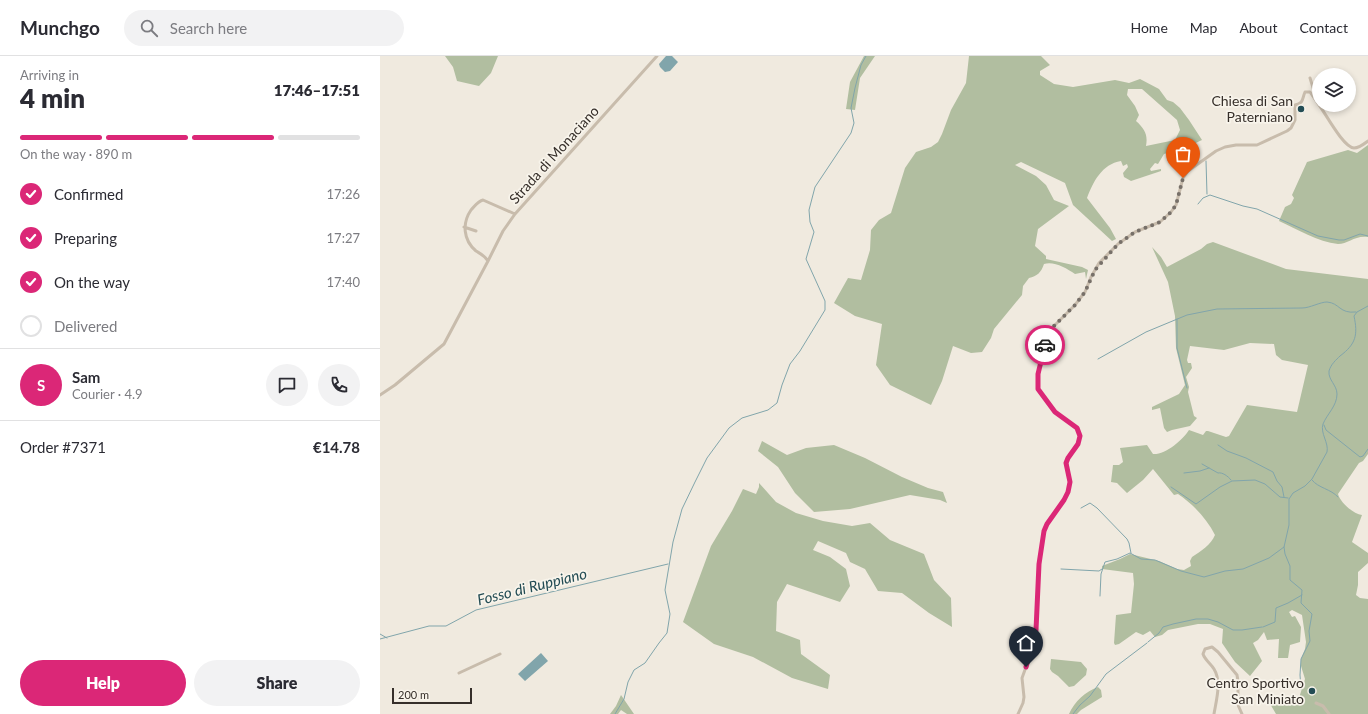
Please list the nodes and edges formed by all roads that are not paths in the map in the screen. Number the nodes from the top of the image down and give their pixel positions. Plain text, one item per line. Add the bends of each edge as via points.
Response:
1 (657, 56) edge
2 (1310, 78) dead end
3 (1312, 84) edge
4 (1312, 95) edge
5 (1324, 112) edge
6 (1368, 141) edge
7 (515, 214) junction
8 (464, 227) junction
9 (476, 231) dead end
10 (488, 261) junction
11 (380, 395) edge
12 (500, 654) dead end
13 (460, 673) dead end
14 (1316, 702) dead end
15 (1018, 714) edge
16 (1214, 714) edge
17 (1242, 714) edge
18 (1329, 714) edge

1 - 7 street, Strada di Monaciano
2 - 3 street
4 - 15 street via 1305,92 1303,101 1295,105 1295,120 1287,131 1257,145 1225,147 1192,168 1183,178 1176,205 1171,212 1160,222 1135,232 1118,244 1095,270 1085,292 1075,305 1051,329 1042,352 1038,389 1055,412 1077,428 1080,436 1066,463 1070,482 1068,492 1044,531 1039,564 1036,630 1022,678 1023,703
5 - 6 street via 1349,146 1357,147
7 - 8 street, Strada di Monaciano via 481,200 469,213
7 - 10 street
8 - 9 street
8 - 10 street via 470,244
10 - 11 street via 444,344
12 - 13 street
14 - 18 street
16 - 17 street via 1218,678 1215,670 1203,656 1205,649 1212,647 1236,673 1238,705

